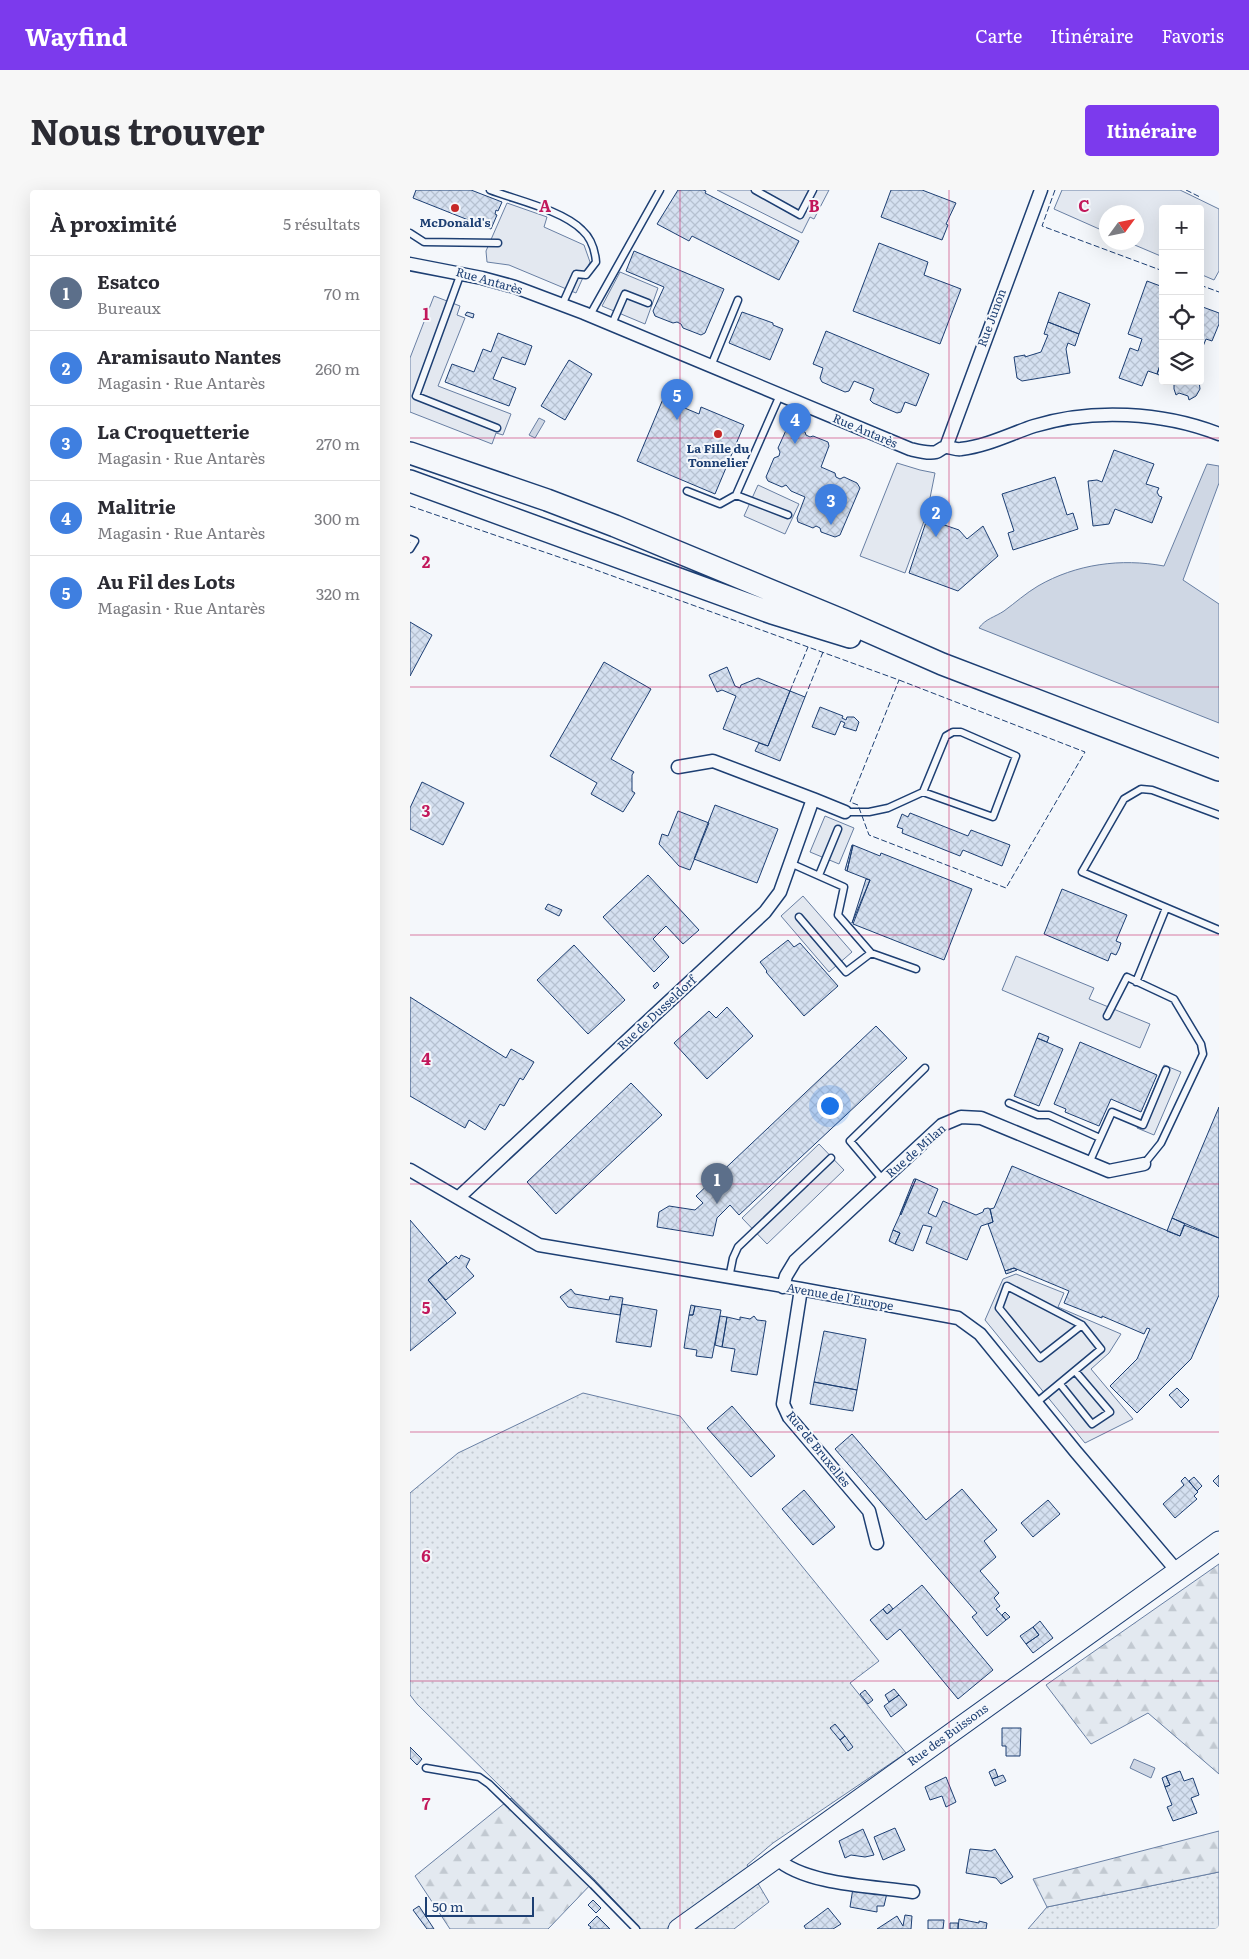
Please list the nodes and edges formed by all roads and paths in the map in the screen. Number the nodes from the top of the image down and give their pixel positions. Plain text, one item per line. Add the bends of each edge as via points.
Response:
1 (490, 190) edge
2 (660, 190) edge
3 (755, 190) edge
4 (813, 190) edge
5 (1041, 190) edge
6 (410, 233) edge
7 (498, 243) dead end
8 (410, 264) edge
9 (460, 273) junction
10 (738, 300) dead end
11 (648, 303) dead end
12 (562, 305) junction
13 (590, 315) junction
14 (612, 324) junction
15 (711, 366) junction
16 (780, 395) junction
17 (497, 428) dead end
18 (1219, 434) edge
19 (946, 447) junction
20 (410, 453) edge
21 (410, 481) edge
22 (688, 491) dead end
23 (736, 495) junction
24 (788, 515) dead end
25 (412, 540) edge
26 (410, 549) edge
27 (942, 664) junction
28 (678, 767) dead end
29 (1219, 770) edge
30 (923, 792) junction
31 (813, 799) junction
32 (845, 812) joint
33 (1219, 816) edge
34 (838, 829) dead end
35 (790, 863) junction
36 (819, 875) junction
37 (1166, 908) junction
38 (799, 917) dead end
39 (1219, 930) edge
40 (871, 953) junction
41 (916, 969) dead end
42 (1136, 982) junction
43 (1107, 1016) dead end
44 (925, 1068) dead end
45 (1166, 1070) dead end
46 (1009, 1103) dead end
47 (1100, 1138) junction
48 (831, 1158) dead end
49 (1089, 1163) junction
50 (1144, 1164) joint
51 (410, 1170) edge
52 (883, 1180) junction
53 (458, 1198) junction
54 (729, 1278) junction
55 (783, 1286) junction
56 (801, 1289) junction
57 (1082, 1325) junction
58 (1075, 1371) junction
59 (1060, 1384) junction
60 (1036, 1403) junction
61 (1219, 1541) edge
62 (877, 1542) dead end
63 (1178, 1571) junction
64 (426, 1768) dead end
65 (776, 1858) junction
66 (913, 1892) dead end
67 (636, 1929) edge
68 (678, 1929) edge

1 - 12 lane via 532,204 584,231 595,249 596,262 586,275 576,274
2 - 13 lane
3 - 4 lane via 800,215
5 - 19 street, Rue Junon
6 - 7 lane via 424,242
8 - 9 street, Rue Antarès
9 - 12 street, Rue Antarès via 514,287
9 - 17 lane via 416,396
10 - 15 lane
11 - 14 lane via 625,294
12 - 13 street, Rue Antarès
13 - 14 street, Rue Antarès
14 - 15 street, Rue Antarès
15 - 16 street, Rue Antarès
16 - 19 street, Rue Antarès via 910,449 935,452
16 - 23 lane
18 - 19 street, Rue Antarès via 1166,420 1100,415 1036,426 974,447 959,450
20 - 27 main road via 606,523
21 - 27 main road via 772,613
22 - 23 lane via 720,504
23 - 24 lane
25 - 26 lane
27 - 29 main road
28 - 31 street via 713,760
30 - 30 lane via 946,736 953,732 961,732 1016,756 993,817
30 - 32 lane via 888,808
31 - 32 street
31 - 35 street, Rue de Dusseldorf
33 - 37 lane via 1152,790 1141,789 1124,799 1100,838 1082,872
34 - 36 lane
35 - 36 lane
35 - 53 street, Rue de Dusseldorf via 780,892 765,912
36 - 40 lane via 844,886 838,915
37 - 39 lane
37 - 42 lane
38 - 40 lane via 846,972
40 - 41 lane
42 - 43 lane via 1127,977
42 - 50 lane via 1174,999 1201,1044 1203,1054 1161,1144
44 - 52 lane via 850,1141
45 - 47 lane via 1144,1125 1112,1112
46 - 47 lane via 1038,1115 1049,1115
47 - 49 lane
48 - 54 lane via 738,1247 732,1258
49 - 50 street, Rue de Milan via 1109,1171
49 - 52 street, Rue de Milan via 981,1118 961,1117 942,1126
51 - 53 street, Avenue de l'Europe
52 - 55 street, Rue de Milan via 795,1260
53 - 54 street, Avenue de l'Europe via 539,1245
54 - 55 street, Avenue de l'Europe
55 - 56 street, Avenue de l'Europe
56 - 60 street, Avenue de l'Europe via 958,1318 980,1334
56 - 62 street, Rue de Bruxelles via 783,1404 789,1417 869,1511
57 - 57 lane via 1040,1358 999,1308 1007,1286
57 - 58 lane via 1101,1349
58 - 59 lane
58 - 59 lane via 1110,1412 1092,1424
59 - 60 lane
60 - 63 street, Avenue de l'Europe
61 - 63 street, Rue des Buissons
63 - 65 street, Rue des Buissons
64 - 67 lane via 479,1777 490,1784
65 - 66 street via 786,1867 821,1879
65 - 68 street, Rue des Buissons

